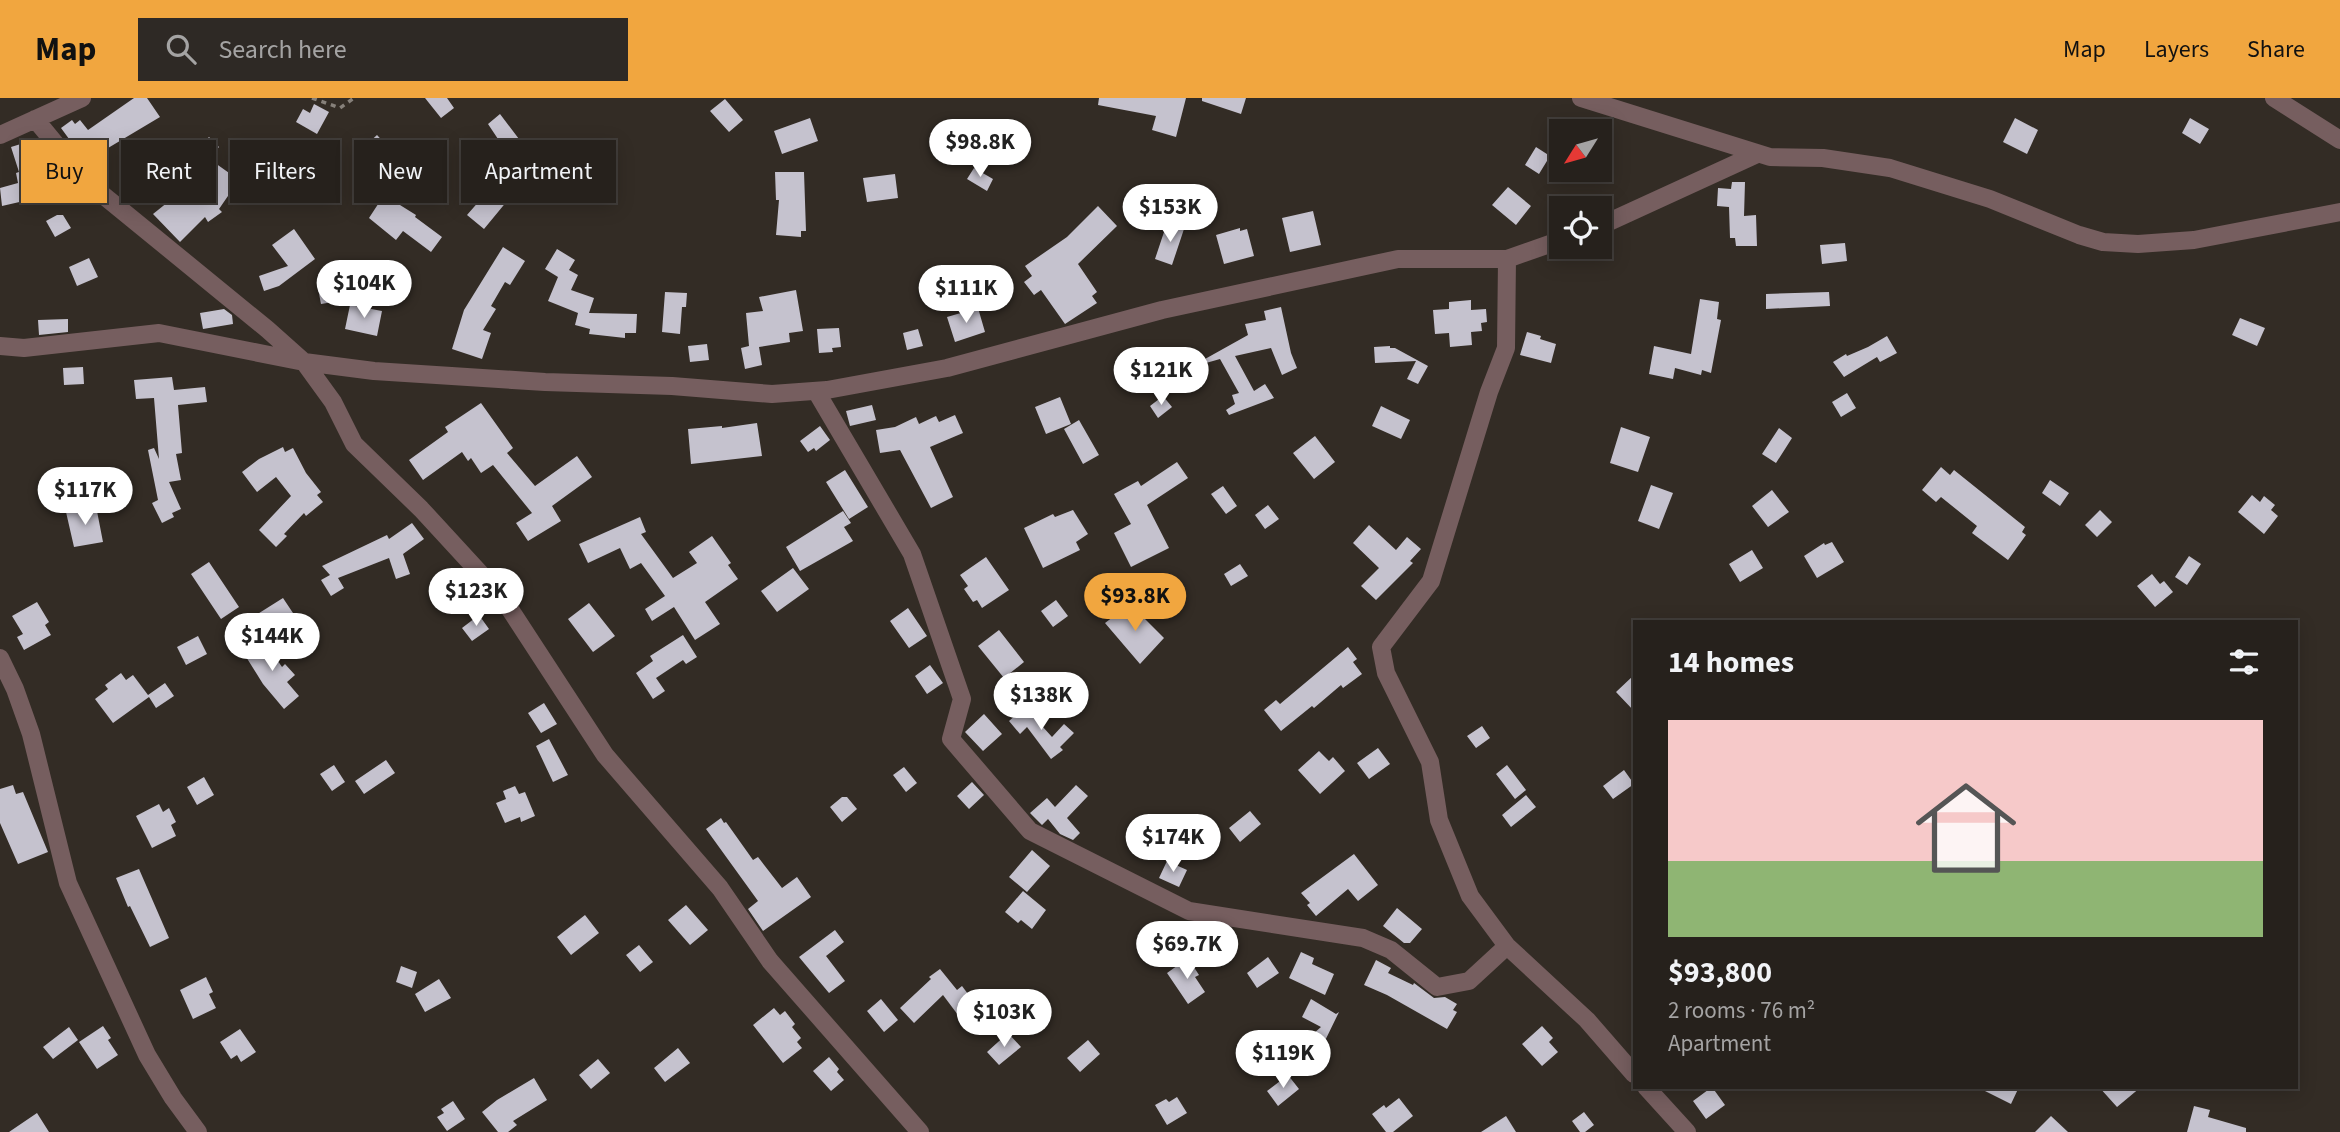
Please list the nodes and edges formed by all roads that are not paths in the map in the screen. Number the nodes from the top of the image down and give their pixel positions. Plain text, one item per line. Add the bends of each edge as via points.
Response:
1 (82, 98) edge
2 (1581, 98) edge
3 (2274, 98) edge
4 (36, 119) junction
5 (0, 135) edge
6 (2340, 140) edge
7 (1757, 154) junction
8 (2340, 212) edge
9 (1612, 220) edge
10 (1549, 244) edge
11 (1507, 259) junction
12 (0, 345) edge
13 (304, 362) junction
14 (816, 391) junction
15 (0, 658) edge
16 (1507, 946) junction
17 (1633, 1073) edge
18 (1648, 1089) edge
19 (198, 1132) edge
20 (920, 1132) edge
21 (1687, 1132) edge

1 - 4 street
2 - 7 street
3 - 6 street
4 - 5 street
4 - 13 street via 87,182
7 - 8 street via 1890,167 2103,242 2194,240
7 - 9 street
10 - 11 street
11 - 14 street via 1398,259 1162,310 947,368
11 - 16 street via 1506,348 1431,581 1381,646 1386,673 1430,762 1439,820 1469,896
12 - 13 street via 24,348 159,333
13 - 14 street via 452,377 772,394
13 - 20 street via 333,402 355,444 502,597 605,755 720,888 770,961
14 - 16 street via 912,554 962,699 951,739 1030,831 1189,911 1363,938 1391,950 1437,987 1469,981
15 - 19 street via 31,734 68,883 147,1055
16 - 17 street via 1587,1020
18 - 21 street

